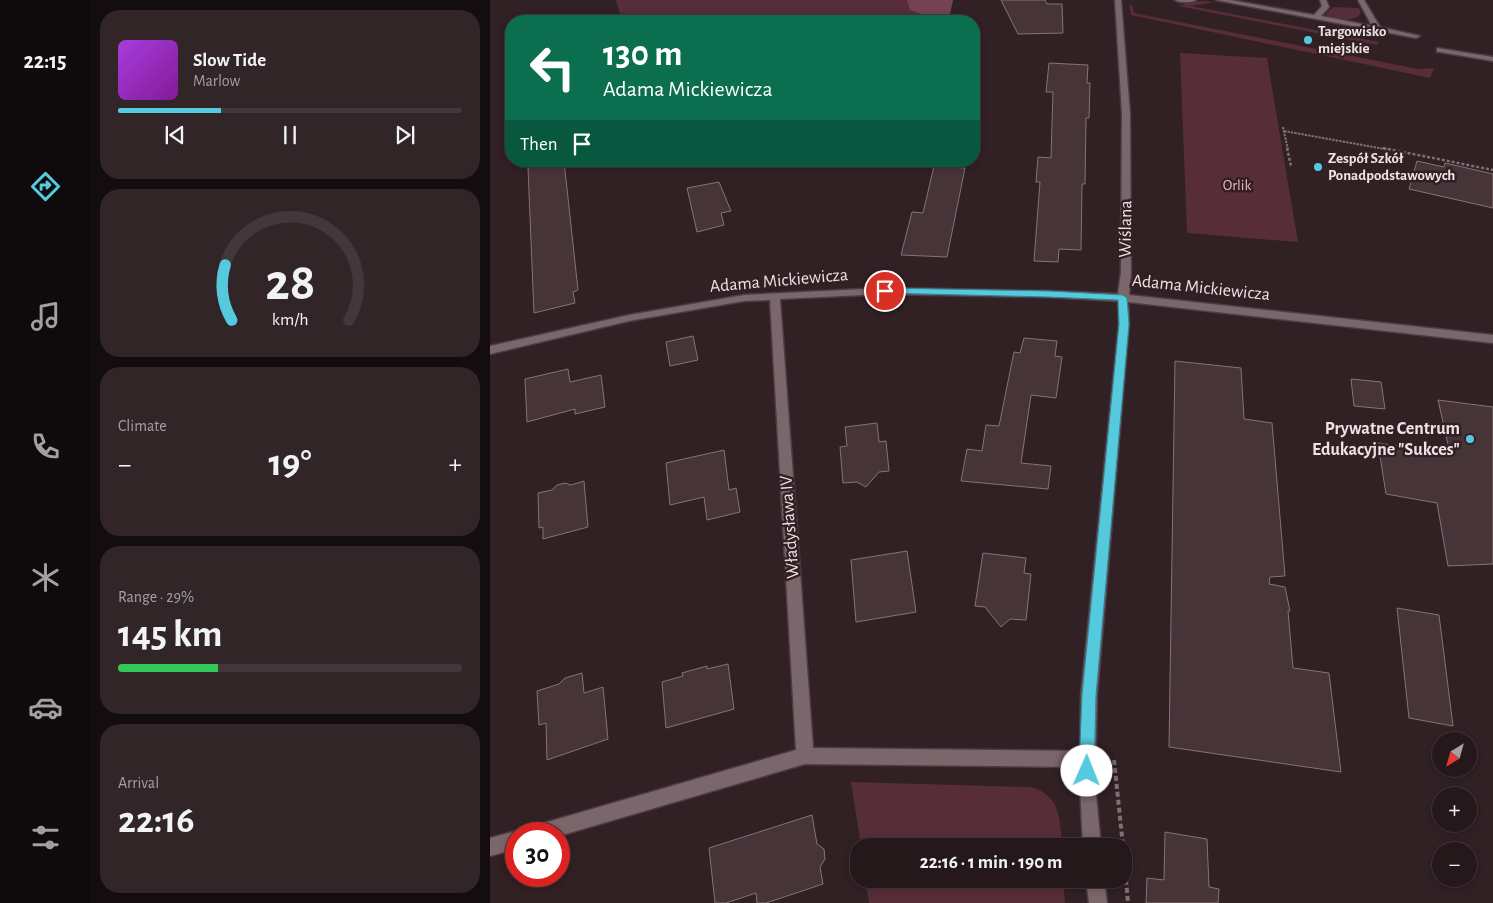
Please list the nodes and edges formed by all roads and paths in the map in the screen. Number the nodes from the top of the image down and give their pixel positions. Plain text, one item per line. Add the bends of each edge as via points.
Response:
1 (1118, 0) edge
2 (1178, 0) edge
3 (1193, 0) edge
4 (1219, 0) edge
5 (1322, 0) edge
6 (1362, 0) edge
7 (1243, 2) edge
8 (1284, 3) dead end
9 (1288, 12) junction
10 (1317, 17) junction
11 (1377, 28) junction
12 (1416, 36) dead end
13 (1440, 50) dead end
14 (1493, 59) edge
15 (1283, 127) dead end
16 (1284, 131) junction
17 (1291, 166) dead end
18 (1493, 170) edge
19 (775, 297) junction
20 (1123, 298) junction
21 (1493, 339) edge
22 (490, 350) edge
23 (805, 756) junction
24 (1087, 759) junction
25 (570, 824) edge
26 (1091, 838) edge
27 (505, 843) edge
28 (490, 847) edge
29 (1097, 888) edge
30 (1127, 888) edge
31 (1098, 903) edge
32 (1128, 903) edge

1 - 20 street, Wiślana via 1126,144
2 - 3 street
4 - 7 street
5 - 10 street via 1326,7
6 - 11 street
7 - 9 street
8 - 9 street
9 - 10 street
10 - 11 street
11 - 12 street
13 - 14 street
15 - 16 path
16 - 17 path
16 - 18 path
19 - 20 street, Adama Mickiewicza via 885,291
19 - 22 street, Adama Mickiewicza via 744,298 629,318
19 - 23 street, Władysława IV
20 - 21 street, Adama Mickiewicza
20 - 24 street, Wiślana via 1124,328 1089,695
23 - 24 street
23 - 25 street
24 - 26 street, Wiślana
27 - 28 street
29 - 31 street
30 - 32 path

